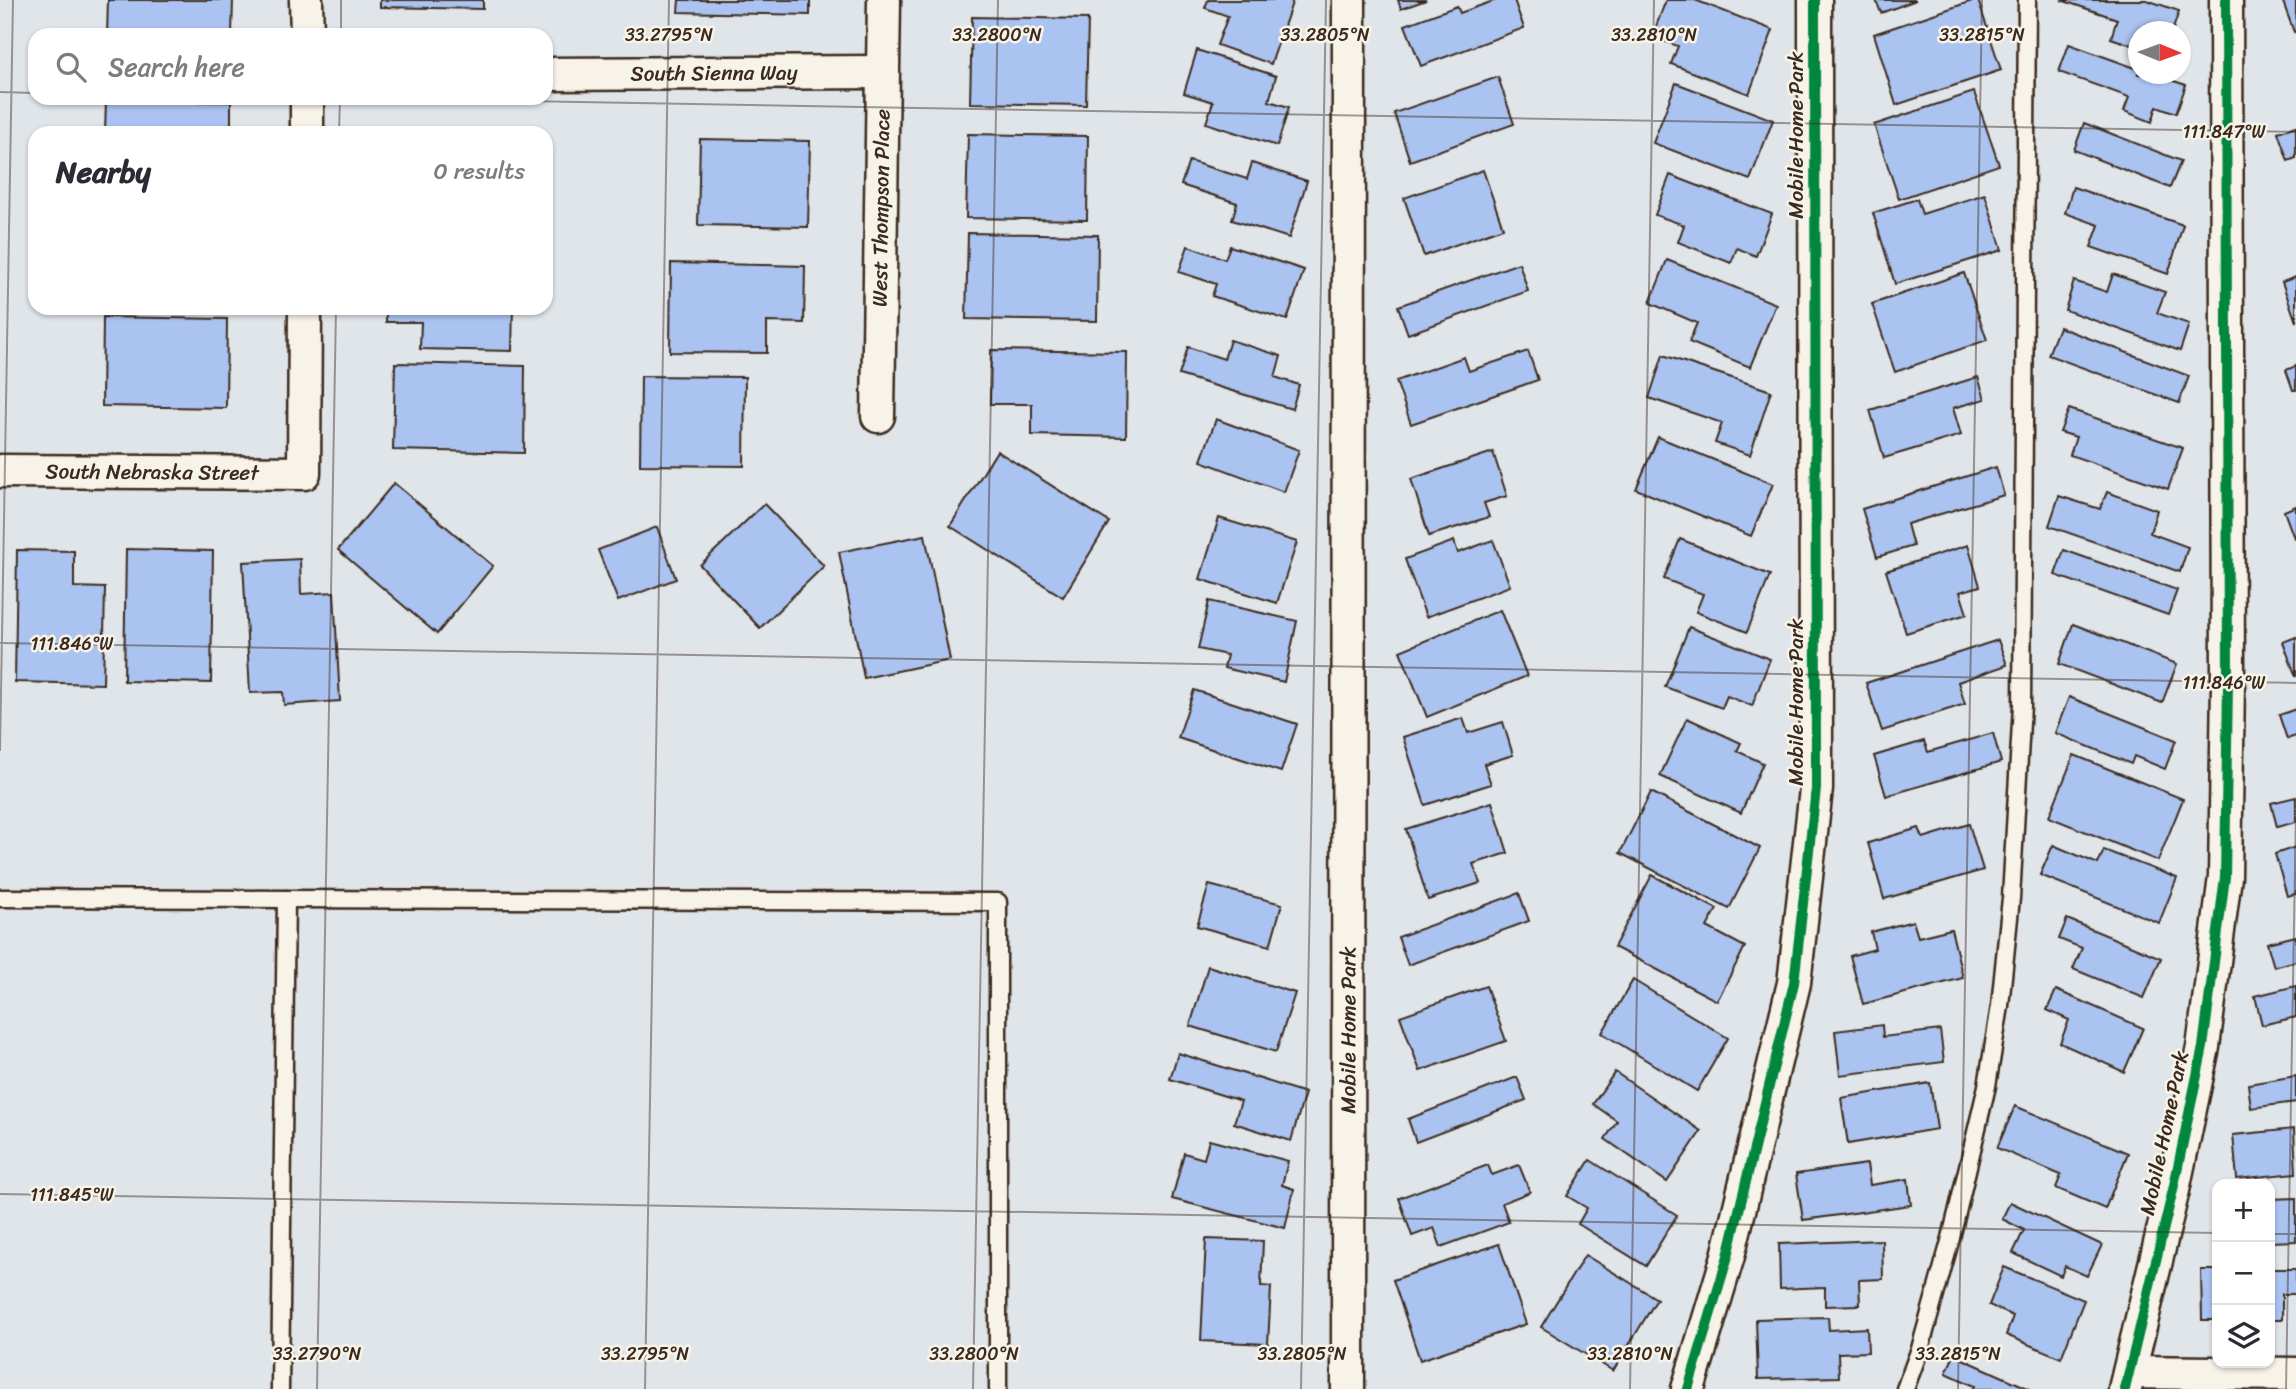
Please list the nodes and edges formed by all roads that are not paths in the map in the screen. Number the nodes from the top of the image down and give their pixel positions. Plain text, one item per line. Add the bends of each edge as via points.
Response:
1 (306, 0) edge
2 (884, 0) edge
3 (1349, 0) edge
4 (1815, 0) edge
5 (2027, 0) edge
6 (2226, 0) edge
7 (307, 28) edge
8 (882, 72) junction
9 (553, 74) edge
10 (307, 105) edge
11 (307, 126) edge
12 (305, 315) edge
13 (878, 416) dead end
14 (0, 471) edge
15 (0, 898) edge
16 (286, 900) junction
17 (2296, 1374) edge
18 (2128, 1380) edge
19 (280, 1389) edge
20 (998, 1389) edge
21 (1348, 1389) edge
22 (1688, 1389) edge
23 (1905, 1389) edge

1 - 7 street
2 - 8 street, West Thompson Place
3 - 21 street, Mobile Home Park
4 - 22 street, Mobile Home Park via 1816,789 1794,983 1728,1256
5 - 23 lane via 2022,705 2011,898 1987,1086 1951,1238
6 - 18 street, Mobile Home Park via 2225,877 2203,1046
8 - 9 street, South Sienna Way
8 - 13 street, West Thompson Place
10 - 11 street
12 - 14 street, South Nebraska Street via 304,473
15 - 16 lane
16 - 19 lane
16 - 20 lane via 998,902
17 - 18 street, Mobile Home Park

